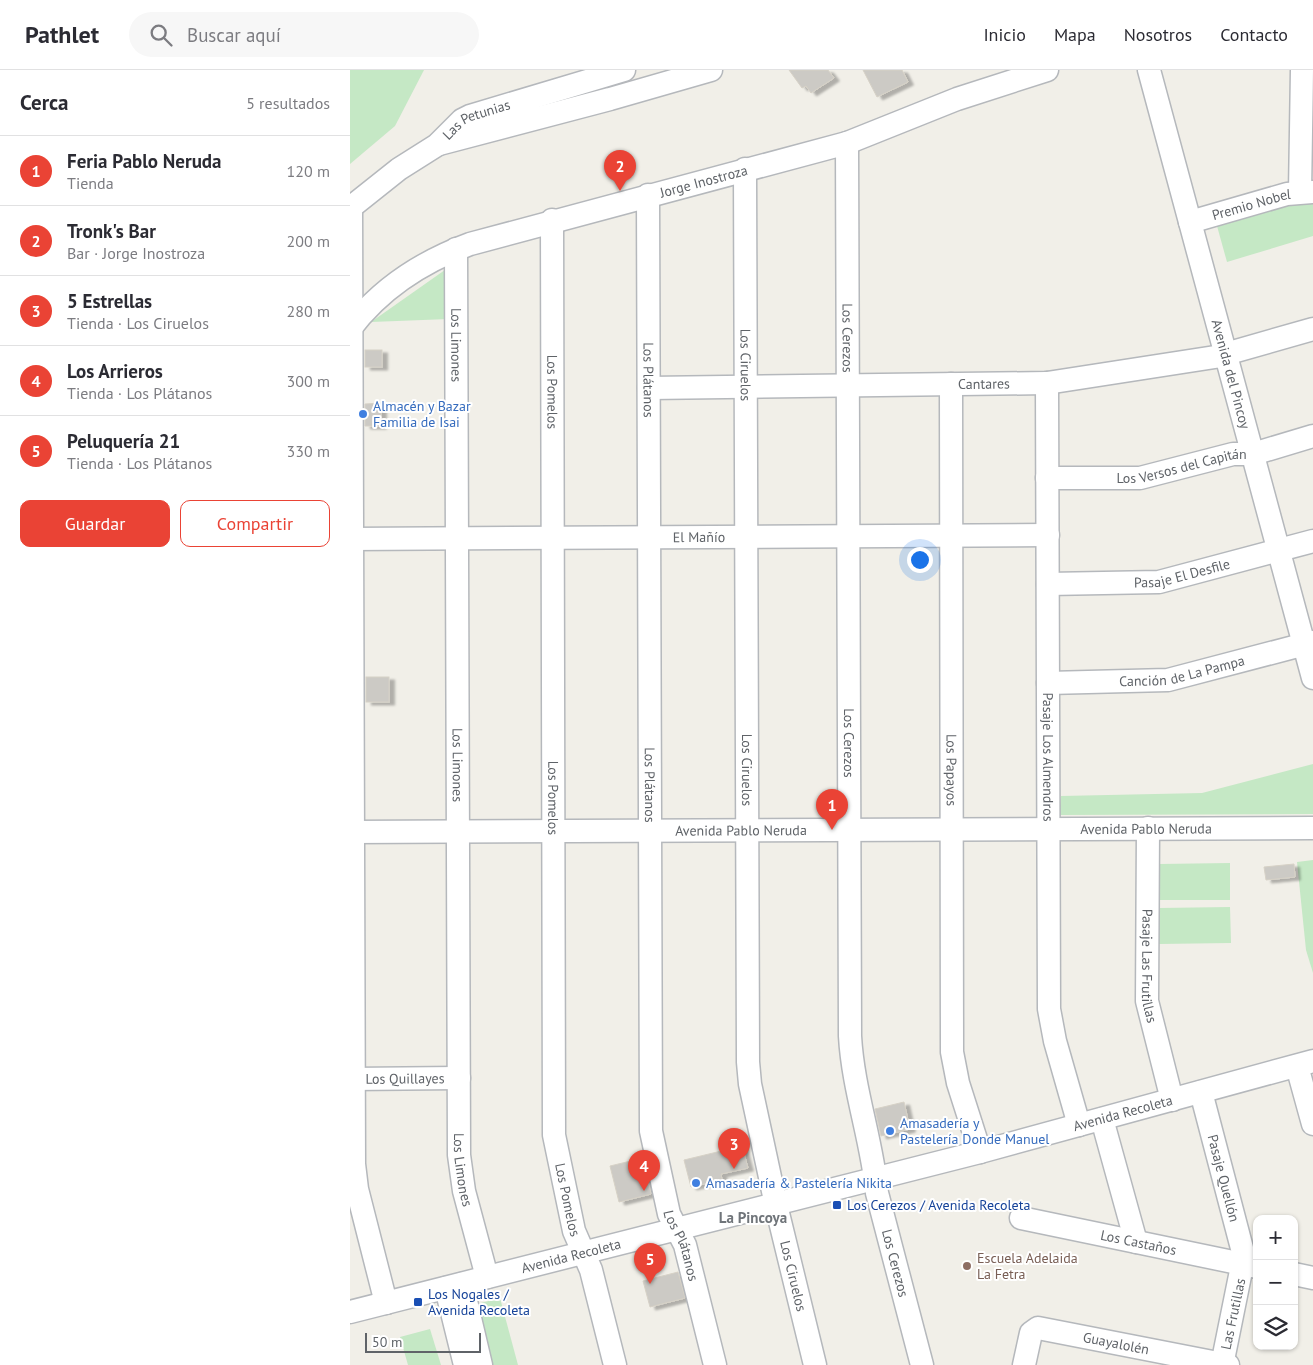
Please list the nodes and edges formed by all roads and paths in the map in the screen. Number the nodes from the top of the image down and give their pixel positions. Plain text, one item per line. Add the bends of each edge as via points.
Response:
1 (624, 70) edge
2 (710, 70) edge
3 (1047, 70) edge
4 (1149, 70) edge
5 (1302, 70) edge
6 (847, 143) junction
7 (437, 145) junction
8 (745, 169) junction
9 (1306, 192) edge
10 (648, 195) junction
11 (350, 208) edge
12 (552, 220) junction
13 (1190, 222) junction
14 (456, 249) junction
15 (351, 328) edge
16 (1313, 329) edge
17 (1226, 354) junction
18 (1047, 383) junction
19 (951, 384) junction
20 (848, 385) junction
21 (746, 387) junction
22 (649, 388) junction
23 (1313, 436) edge
24 (1253, 454) junction
25 (1047, 478) junction
26 (1048, 535) junction
27 (747, 536) junction
28 (848, 536) junction
29 (952, 536) junction
30 (650, 537) junction
31 (458, 538) junction
32 (553, 538) junction
33 (351, 539) edge
34 (1313, 541) edge
35 (1279, 550) junction
36 (1048, 584) junction
37 (1309, 643) edge
38 (1313, 678) edge
39 (1048, 683) junction
40 (1148, 828) junction
41 (1313, 828) edge
42 (1048, 829) junction
43 (748, 830) junction
44 (849, 830) junction
45 (952, 830) junction
46 (554, 831) junction
47 (651, 831) junction
48 (352, 832) edge
49 (459, 832) junction
50 (1305, 1064) edge
51 (459, 1078) junction
52 (352, 1079) edge
53 (1201, 1092) junction
54 (1172, 1100) junction
55 (1102, 1119) junction
56 (1313, 1124) edge
57 (1079, 1126) junction
58 (980, 1152) junction
59 (876, 1179) junction
60 (776, 1205) junction
61 (1021, 1218) dead end
62 (678, 1229) junction
63 (1136, 1242) junction
64 (583, 1253) junction
65 (1250, 1265) edge
66 (1298, 1275) edge
67 (487, 1277) junction
68 (1313, 1278) edge
69 (454, 1286) junction
70 (386, 1303) junction
71 (350, 1312) edge
72 (1126, 1355) edge
73 (465, 1365) edge
74 (481, 1365) edge
75 (615, 1365) edge
76 (715, 1365) edge
77 (816, 1365) edge
78 (922, 1365) edge
79 (1024, 1365) edge
80 (1224, 1365) edge

1 - 7 street, Las Petunias via 470,116
2 - 7 street
3 - 6 street, Jorge Inostroza via 971,94
4 - 13 street, Avenida del Pincoy
5 - 9 street
6 - 8 street, Jorge Inostroza
6 - 20 street, Los Cerezos
7 - 11 street, Las Petunias
8 - 10 street, Jorge Inostroza
8 - 21 street, Los Ciruelos
9 - 13 street, Premio Nobel
10 - 12 street, Jorge Inostroza
10 - 22 street, Los Plátanos
11 - 15 street
12 - 14 street, Jorge Inostroza
12 - 32 street, Los Pomelos
13 - 17 street, Avenida del Pincoy
14 - 15 street, Jorge Inostroza via 393,286
14 - 31 street, Los Limones
15 - 33 street
16 - 17 street, Cantares
17 - 18 street, Cantares
17 - 24 street, Avenida del Pincoy
18 - 19 street, Cantares
18 - 25 street, Pasaje Los Almendros
19 - 20 street, Cantares
19 - 29 street, Los Papayos
20 - 21 street, Cantares
20 - 28 street, Los Cerezos
21 - 22 street, Cantares
21 - 27 street, Los Ciruelos
22 - 30 street, Los Plátanos
23 - 24 street, Los Versos del Capitán
24 - 25 street, Los Versos del Capitán via 1233,454 1140,478
24 - 35 street, Avenida del Pincoy
25 - 26 street, Pasaje Los Almendros
26 - 29 street, El Mañío
26 - 36 street, Pasaje Los Almendros
27 - 28 street, El Mañío
27 - 30 street, El Mañío
27 - 43 street, Los Ciruelos
28 - 29 street, El Mañío
28 - 44 street, Los Cerezos
29 - 45 street, Los Papayos
30 - 32 street, El Mañío
30 - 47 street, Los Plátanos
31 - 32 street, El Mañío
31 - 33 street, El Mañío
31 - 49 street, Los Limones
32 - 46 street, Los Pomelos
33 - 48 street
34 - 35 street, Pasaje El Desfile
35 - 36 street, Pasaje El Desfile via 1159,582
35 - 37 street, Avenida del Pincoy
36 - 39 street, Pasaje Los Almendros
37 - 38 street, Avenida del Pincoy
37 - 39 street, Canción de La Pampa via 1168,680
39 - 42 street, Pasaje Los Almendros
40 - 41 street, Avenida Pablo Neruda
40 - 42 street, Avenida Pablo Neruda
40 - 54 street, Pasaje Las Frutillas via 1147,1001
42 - 45 street, Avenida Pablo Neruda
42 - 57 street, Pasaje Los Almendros via 1048,1009
43 - 44 street, Avenida Pablo Neruda
43 - 47 street, Avenida Pablo Neruda
43 - 60 street, Los Ciruelos via 749,1069
44 - 45 street, Avenida Pablo Neruda
44 - 59 street, Los Cerezos via 851,1052
45 - 58 street, Los Papayos via 952,1052 958,1083
46 - 47 street, Avenida Pablo Neruda
46 - 49 street, Avenida Pablo Neruda
46 - 64 street, Los Pomelos via 554,1136 574,1231
47 - 62 street, Los Plátanos via 651,1131 670,1214
48 - 49 street, Avenida Pablo Neruda
48 - 52 street
49 - 51 street, Los Limones
50 - 53 street, Avenida Recoleta
50 - 56 street
51 - 52 street, Los Quillayes
51 - 67 street, Los Limones via 461,1174
52 - 70 street via 357,1189
53 - 54 street, Avenida Recoleta
53 - 65 street, Pasaje Quellón via 1242,1246
54 - 55 street, Avenida Recoleta
55 - 57 street, Avenida Recoleta
55 - 63 street
57 - 58 street, Avenida Recoleta
58 - 59 street, Avenida Recoleta
59 - 60 street, Avenida Recoleta
59 - 78 street, Los Cerezos
60 - 62 street, Avenida Recoleta
60 - 77 street, Los Ciruelos
61 - 63 street, Los Castaños
62 - 64 street, Avenida Recoleta
62 - 76 street, Los Plátanos via 685,1245
63 - 65 street, Los Castaños
64 - 67 street, Avenida Recoleta
64 - 75 street, Los Pomelos via 591,1270
65 - 80 street, Las Frutillas
66 - 68 street
67 - 69 street, Avenida Recoleta
69 - 70 street, Avenida Recoleta
69 - 73 street
69 - 74 street
70 - 71 street, Avenida Recoleta
72 - 79 street, Guayalolén via 1035,1329 1031,1333
72 - 80 street, Guayalolén

